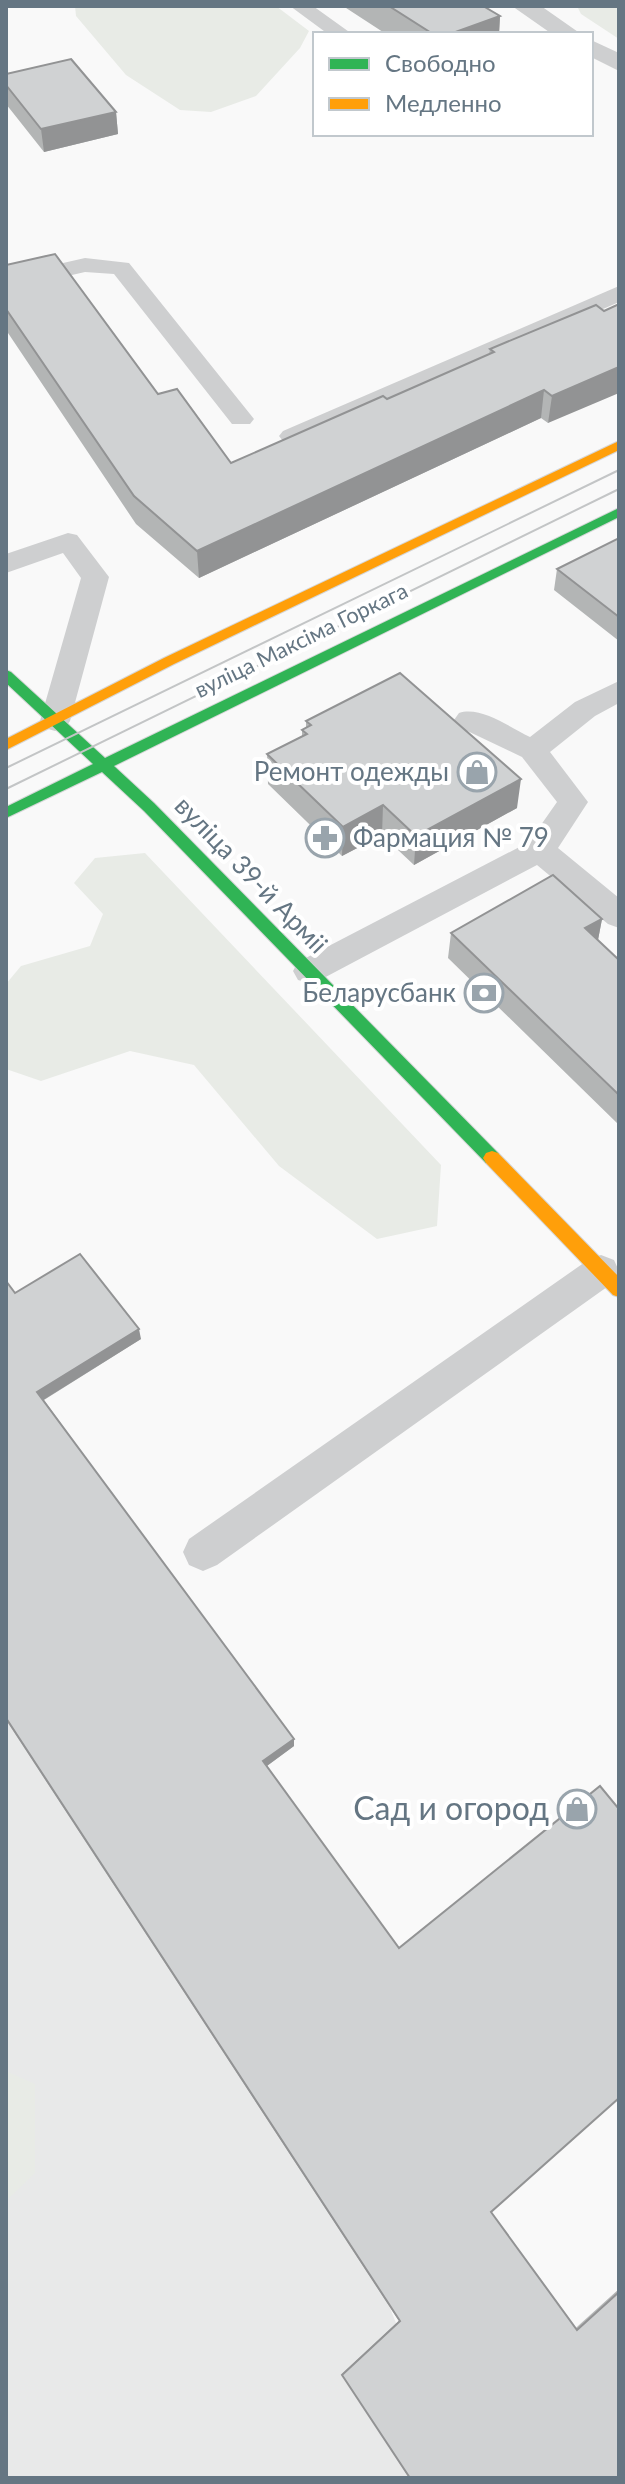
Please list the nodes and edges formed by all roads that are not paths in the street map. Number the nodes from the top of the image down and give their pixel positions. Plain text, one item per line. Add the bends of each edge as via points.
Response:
1 (300, 6) edge
2 (524, 6) edge
3 (339, 32) edge
4 (566, 32) edge
5 (593, 48) edge
6 (619, 63) edge
7 (6, 283) edge
8 (619, 293) edge
9 (241, 419) dead end
10 (292, 436) edge
11 (619, 445) edge
12 (619, 512) edge
13 (6, 564) edge
14 (6, 675) edge
15 (619, 691) edge
16 (469, 720) dead end
17 (55, 721) junction
18 (6, 745) edge
19 (532, 750) junction
20 (102, 764) junction
21 (6, 813) edge
22 (540, 850) junction
23 (619, 916) edge
24 (309, 971) junction
25 (610, 1280) edge
26 (203, 1552) dead end

1 - 3 lane
2 - 4 street
5 - 6 street
7 - 9 lane via 85,265 121,268
8 - 10 lane
11 - 17 main road, вуліца Максіма Горкага
12 - 20 main road, вуліца Максіма Горкага
13 - 17 lane via 68,541 95,577
14 - 17 main road, вуліца 39-й Арміі
15 - 19 lane via 585,709
16 - 19 lane
17 - 18 main road, вуліца Максіма Горкага
17 - 20 main road, вуліца 39-й Арміі
19 - 22 lane via 573,802
20 - 21 main road, вуліца Максіма Горкага
20 - 24 main road, вуліца 39-й Арміі
22 - 23 lane
22 - 24 lane
24 - 25 main road, вуліца 39-й Арміі
25 - 26 lane

